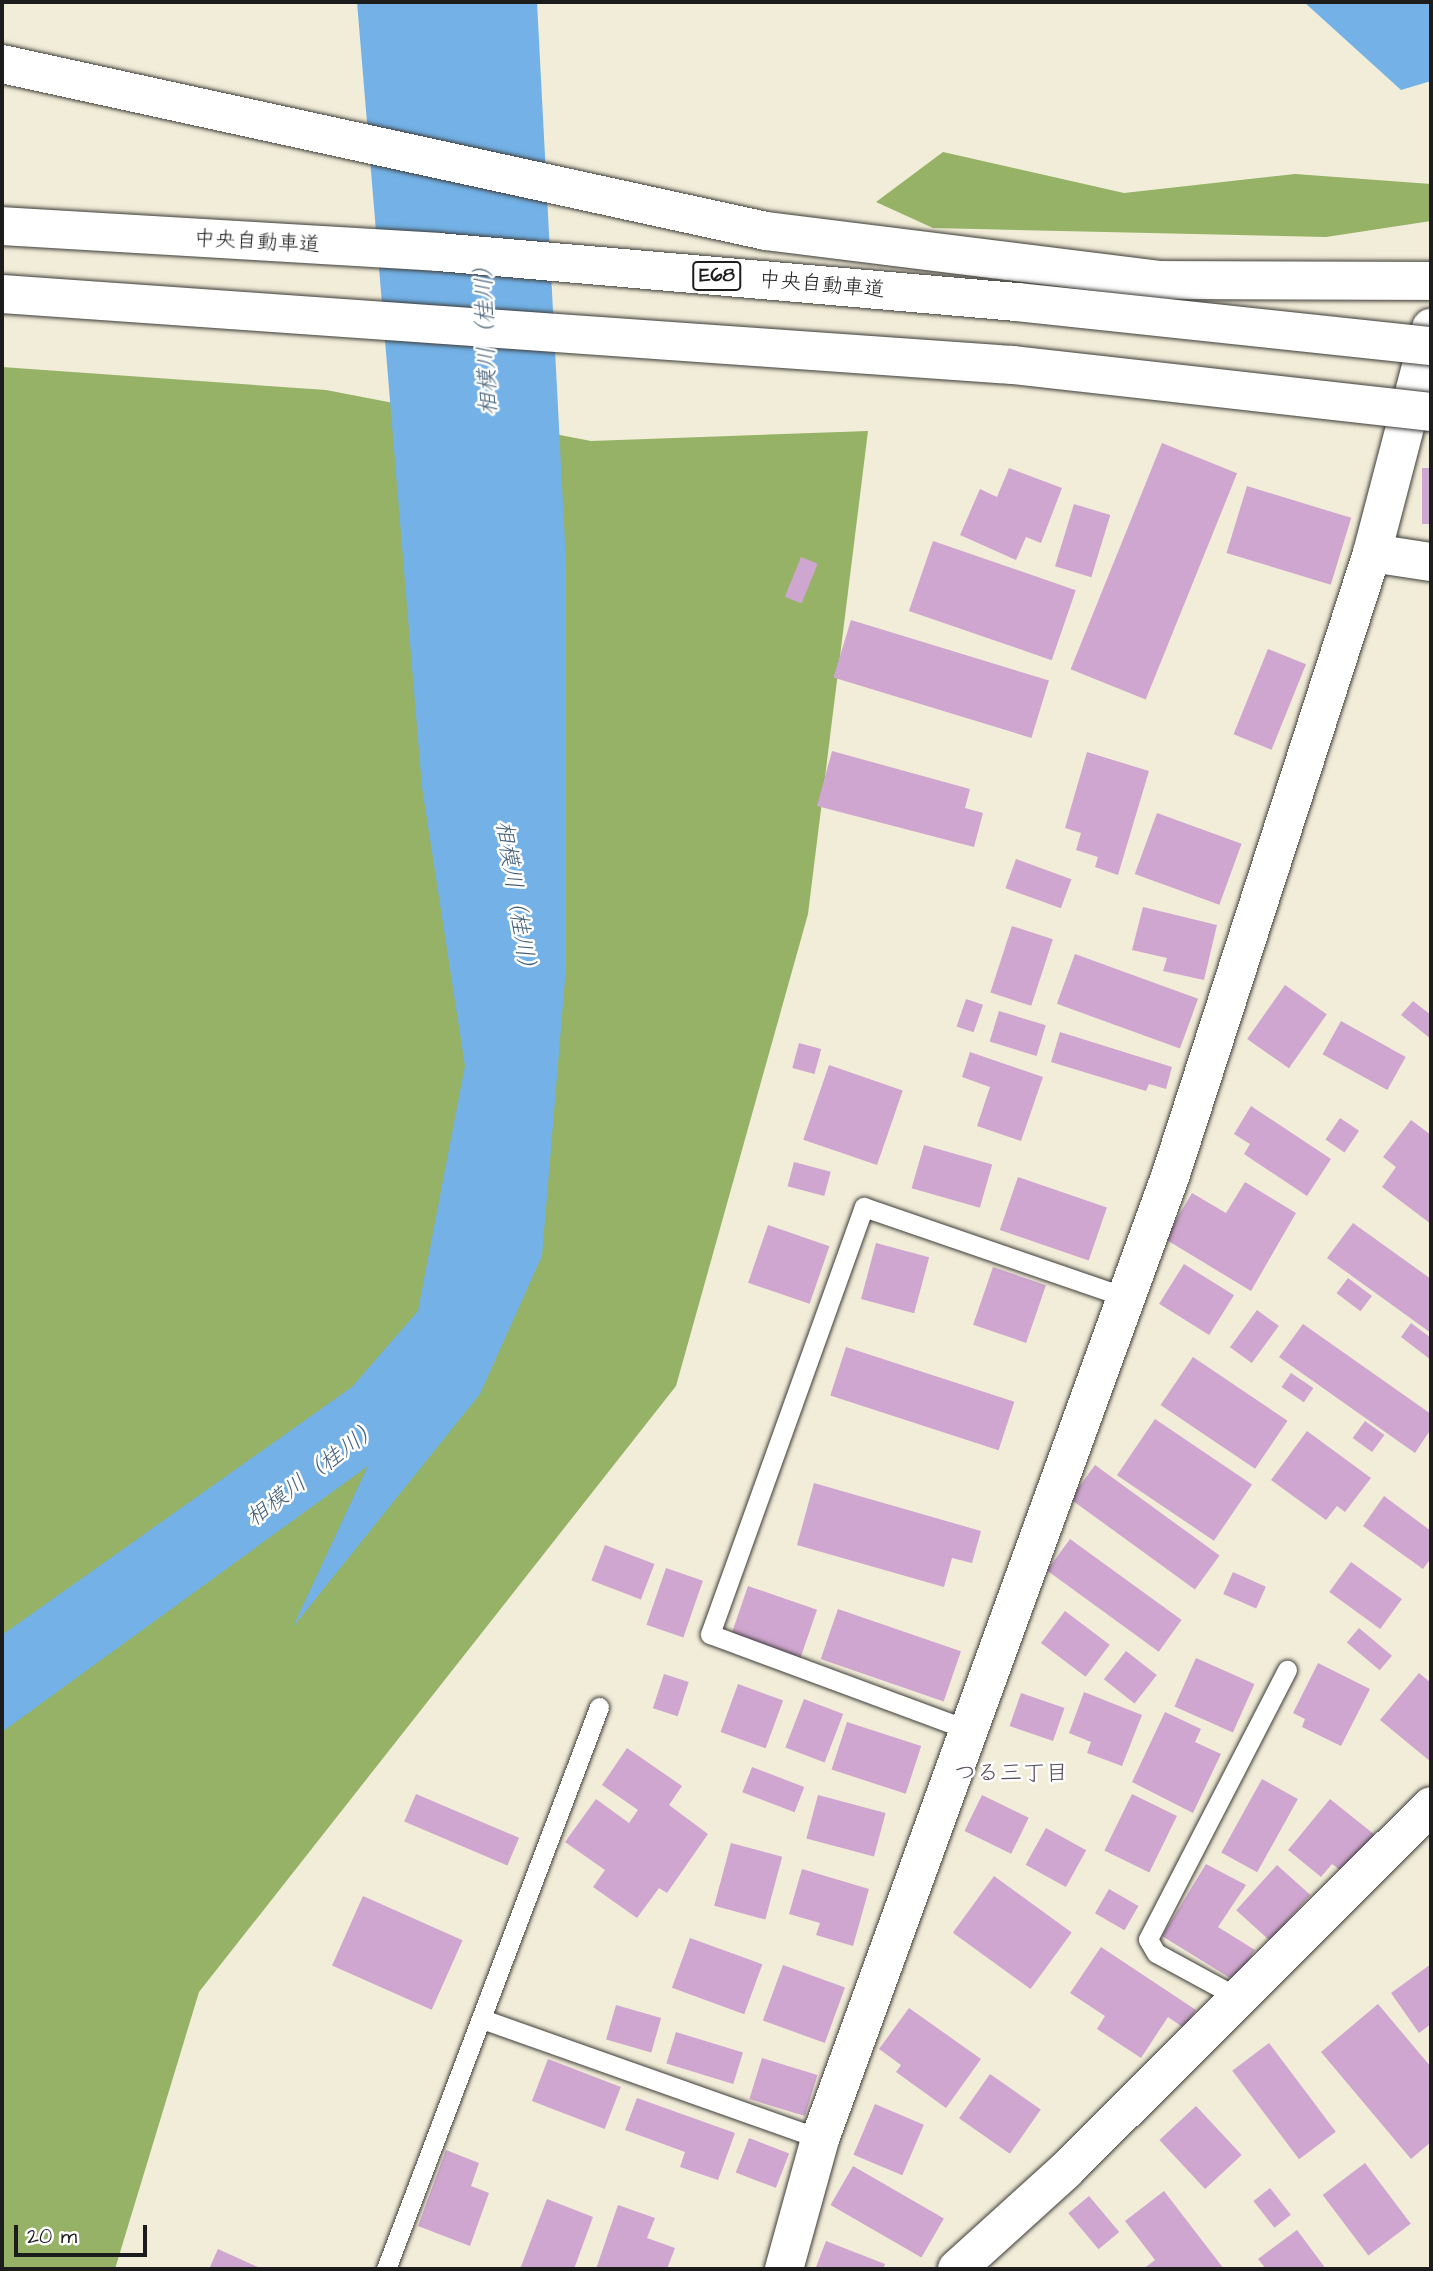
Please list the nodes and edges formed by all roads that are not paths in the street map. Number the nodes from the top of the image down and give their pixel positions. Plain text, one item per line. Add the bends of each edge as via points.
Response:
1 (2, 64) edge
2 (2, 226) edge
3 (1431, 281) edge
4 (2, 294) edge
5 (1431, 328) edge
6 (1431, 346) edge
7 (1431, 412) edge
8 (1372, 553) junction
9 (1431, 562) edge
10 (1128, 1298) junction
11 (1287, 1670) dead end
12 (599, 1707) dead end
13 (969, 1730) junction
14 (1431, 1806) edge
15 (1239, 1998) junction
16 (482, 2019) junction
17 (820, 2139) junction
18 (967, 2266) edge
19 (386, 2269) edge
20 (784, 2269) edge

1 - 3 main road via 766,232 1162,279
2 - 6 main road, 中央自動車道 / E68, bridge via 465,255 1017,302
4 - 7 main road, bridge via 1013,365
5 - 8 main road
8 - 9 main road
8 - 10 main road
10 - 13 main road
10 - 13 lane via 864,1207 710,1634
11 - 15 lane via 1148,1939 1156,1953
12 - 16 lane
13 - 17 main road
14 - 15 main road
15 - 18 main road
16 - 17 lane
16 - 19 lane
17 - 20 main road

